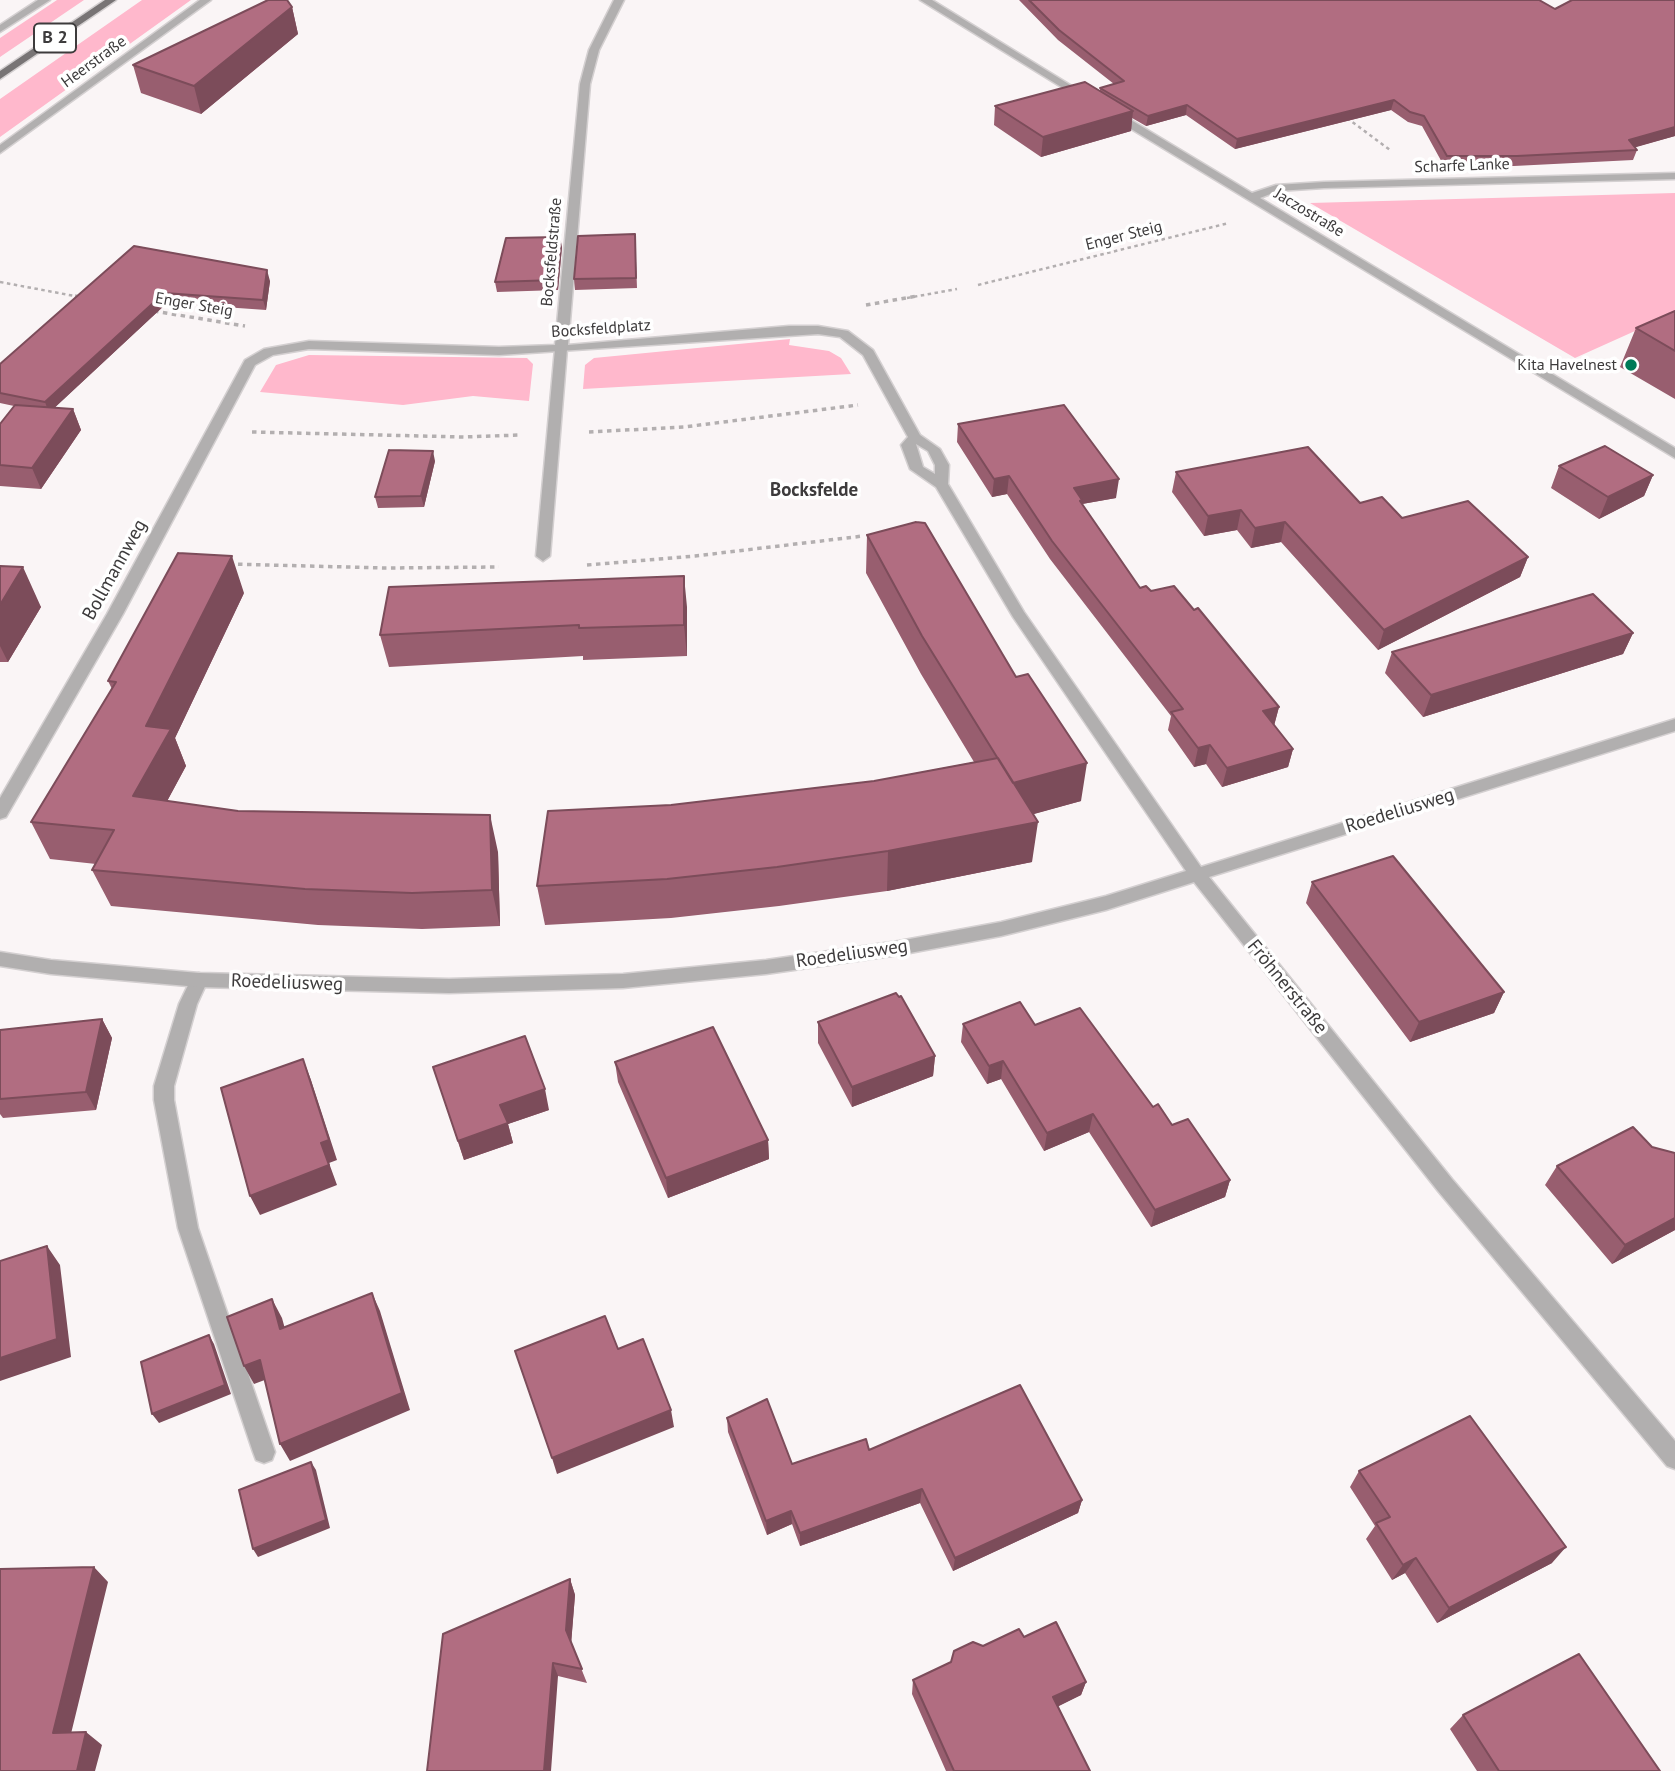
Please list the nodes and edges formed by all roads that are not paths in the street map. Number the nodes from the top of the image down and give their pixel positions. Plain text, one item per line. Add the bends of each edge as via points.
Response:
1 (45, 0) edge
2 (111, 0) edge
3 (206, 0) edge
4 (619, 0) edge
5 (925, 0) edge
6 (0, 29) edge
7 (0, 76) edge
8 (0, 150) edge
9 (1675, 176) edge
10 (1251, 197) junction
11 (561, 349) junction
12 (269, 352) joint
13 (897, 406) joint
14 (915, 437) junction
15 (1675, 454) edge
16 (941, 484) junction
17 (544, 556) dead end
18 (1675, 725) edge
19 (0, 813) edge
20 (1197, 874) junction
21 (0, 959) edge
22 (199, 980) junction
23 (264, 1452) dead end
24 (1675, 1458) edge

1 - 6 street
2 - 7 main road, B 2
3 - 8 street, Heerstraße
4 - 11 street, Bocksfeldstraße via 594,50 585,85
5 - 10 street, Jaczostraße
9 - 10 street, Scharfe Lanke via 1276,188
10 - 15 street, Jaczostraße
11 - 12 street, Bocksfeldplatz via 309,345
11 - 13 street, Bocksfeldplatz via 789,330 844,334 868,353
11 - 17 street, Bocksfeldstraße
12 - 19 street, Bollmannweg via 250,363 244,373 115,614
13 - 14 street, Fröhnerstraße
14 - 16 street, Fröhnerstraße via 927,442 942,465
14 - 16 street, Fröhnerstraße via 908,445 917,469
16 - 20 street, Fröhnerstraße via 1018,614
18 - 20 street, Roedeliusweg
20 - 22 street, Roedeliusweg via 1001,929 765,967 623,981 449,986
20 - 24 street, Fröhnerstraße via 1445,1185
21 - 22 street, Roedeliusweg
22 - 23 street via 164,1086 164,1100 188,1228

